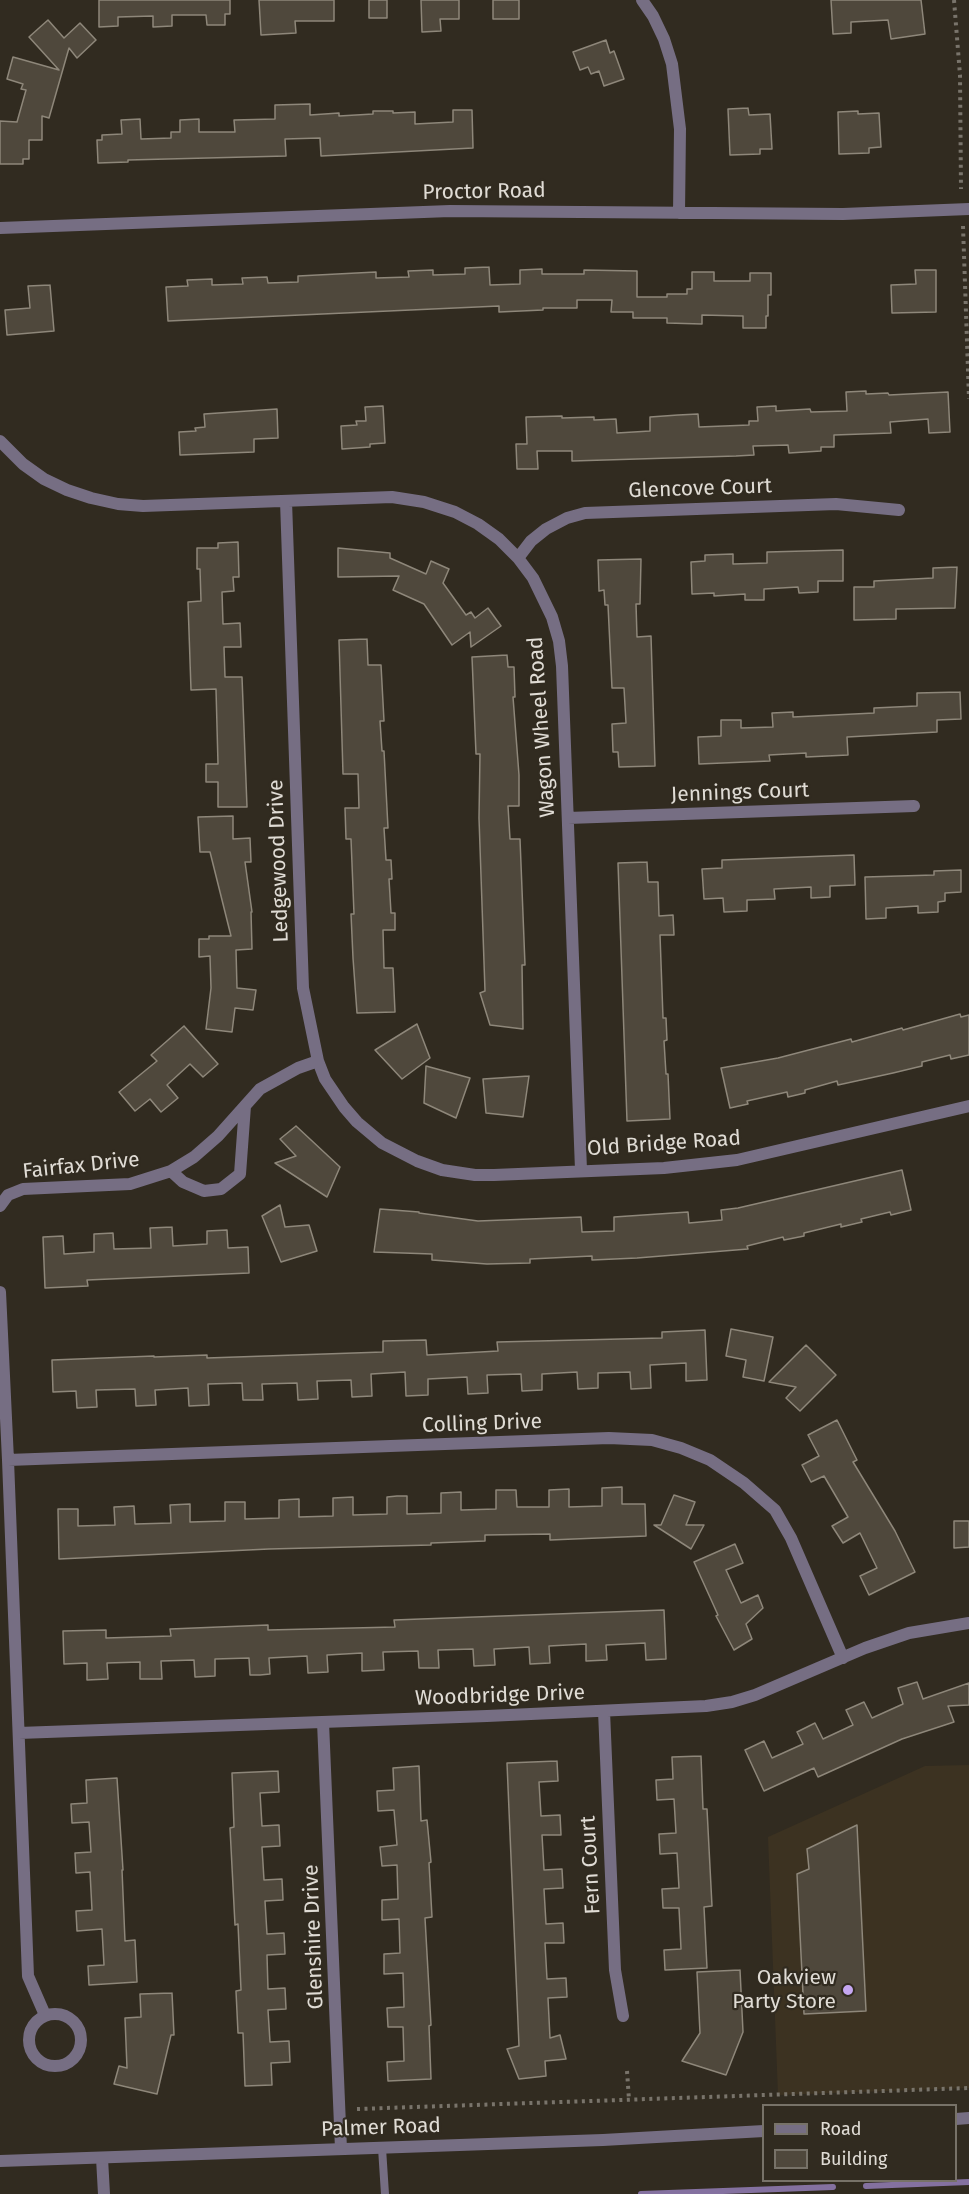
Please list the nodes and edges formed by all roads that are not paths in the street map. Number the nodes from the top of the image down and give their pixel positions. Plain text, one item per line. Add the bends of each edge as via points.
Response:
1 (642, 0) edge
2 (969, 209) edge
3 (679, 213) junction
4 (0, 228) edge
5 (0, 441) edge
6 (286, 501) junction
7 (899, 510) dead end
8 (518, 558) junction
9 (914, 806) dead end
10 (568, 818) junction
11 (318, 1061) junction
12 (245, 1104) junction
13 (969, 1106) edge
14 (429, 1165) joint
15 (171, 1170) junction
16 (581, 1170) junction
17 (0, 1206) edge
18 (0, 1292) edge
19 (8, 1460) junction
20 (969, 1623) edge
21 (843, 1658) junction
22 (604, 1711) junction
23 (323, 1722) junction
24 (19, 1733) junction
25 (45, 2015) junction
26 (623, 2016) dead end
27 (762, 2131) edge
28 (382, 2148) junction
29 (341, 2149) junction
30 (102, 2158) junction
31 (0, 2161) edge
32 (104, 2194) edge
33 (385, 2194) edge

1 - 3 street via 664,39 672,64 680,129
2 - 3 street, Proctor Road via 843,214
3 - 4 street, Proctor Road via 450,211
5 - 6 street, Wagon Wheel Road via 23,465 44,479 67,490 118,504
6 - 8 street, Wagon Wheel Road via 392,497 424,502 478,524
6 - 11 street, Ledgewood Drive via 303,988
7 - 8 street, Glencove Court via 836,504 585,513 546,529
8 - 10 street, Wagon Wheel Road via 543,595 559,641
9 - 10 street, Jennings Court
10 - 16 street, Wagon Wheel Road
11 - 12 street, Fairfax Drive via 273,1081
11 - 14 street, Ledgewood Drive via 357,1122 382,1143
12 - 15 street, Fairfax Drive via 218,1136
12 - 15 street, Fairfax Drive via 240,1174 221,1189 204,1191 183,1182
13 - 16 street, Old Bridge Road via 737,1160 664,1168
14 - 16 street, Old Bridge Road via 475,1175
15 - 17 street, Fairfax Drive via 130,1184 23,1189 8,1195
18 - 19 street
19 - 21 street, Colling Drive via 609,1438 652,1440 710,1460 775,1510
19 - 24 street
20 - 21 street, Woodbridge Drive via 909,1633
21 - 22 street, Woodbridge Drive via 732,1702 678,1709
22 - 23 street, Woodbridge Drive
22 - 26 street, Fern Court via 615,1970
23 - 24 street, Woodbridge Drive
23 - 29 street, Glenshire Drive
24 - 25 street via 28,1976
25 - 25 street via 31,2029 30,2049 44,2064 64,2064 78,2050 79,2030 65,2016
27 - 28 street, Palmer Road
28 - 29 street, Palmer Road
28 - 33 lane
29 - 30 street, Palmer Road
30 - 31 street, Palmer Road
30 - 32 street

